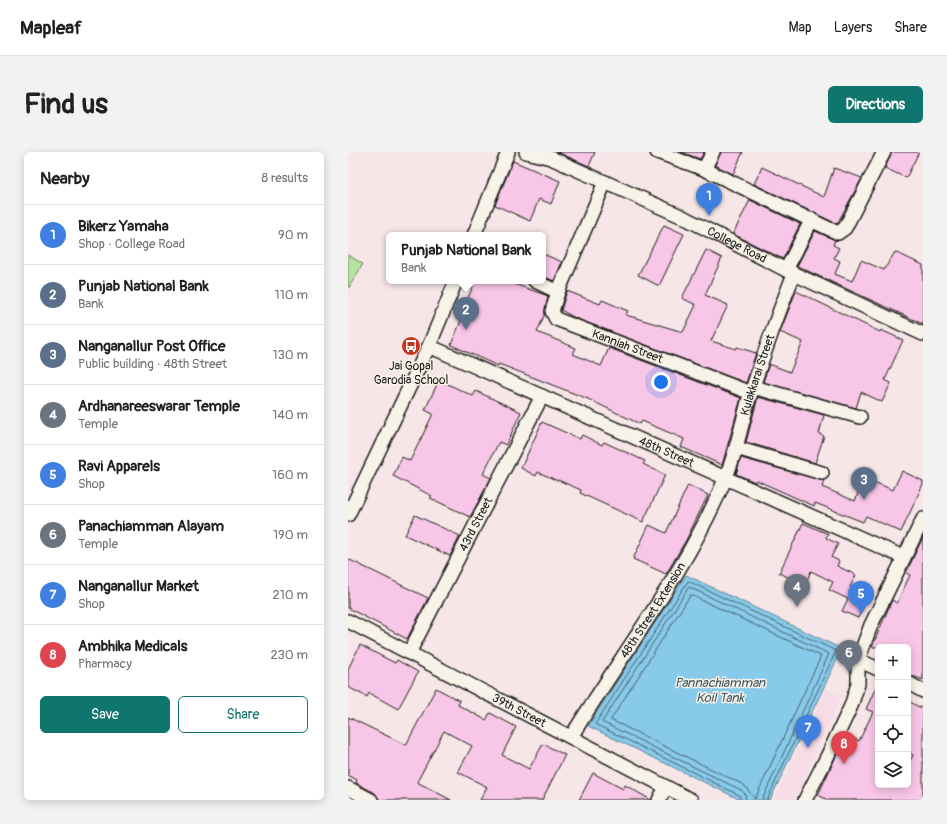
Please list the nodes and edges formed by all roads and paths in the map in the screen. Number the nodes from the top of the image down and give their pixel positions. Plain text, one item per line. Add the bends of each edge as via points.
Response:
1 (508, 152) edge
2 (526, 152) edge
3 (657, 152) edge
4 (713, 152) edge
5 (884, 152) edge
6 (552, 155) edge
7 (704, 169) junction
8 (604, 182) junction
9 (812, 219) junction
10 (475, 232) edge
11 (790, 272) junction
12 (455, 284) edge
13 (541, 284) edge
14 (558, 292) junction
15 (923, 334) edge
16 (429, 346) junction
17 (752, 390) junction
18 (542, 396) junction
19 (860, 418) dead end
20 (736, 448) junction
21 (822, 473) dead end
22 (726, 478) junction
23 (348, 515) edge
24 (923, 519) edge
25 (903, 557) junction
26 (348, 621) edge
27 (409, 653) junction
28 (858, 660) junction
29 (875, 668) edge
30 (911, 685) edge
31 (923, 691) edge
32 (571, 737) junction
33 (666, 787) junction
34 (348, 788) edge
35 (371, 800) edge
36 (659, 800) edge
37 (691, 800) edge
38 (805, 800) edge

1 - 10 street
2 - 6 street, College Road
3 - 7 street
4 - 7 street
5 - 9 street via 842,231 835,232
6 - 8 street, College Road
7 - 9 street
8 - 11 street, College Road via 683,217
8 - 14 street, Kanniah Street
9 - 11 street, Kulakkarai Street
11 - 15 street, College Road
11 - 17 street, Kulakkarai Street
12 - 16 street
13 - 14 street
14 - 17 street, Kanniah Street via 552,312 556,319
16 - 18 street, 48th Street
16 - 23 street
17 - 19 street, Kanniah Street
17 - 20 street, Kulakkarai Street
18 - 22 street, 48th Street
18 - 27 street, 43rd Street
20 - 21 street
20 - 22 street, Kulakkarai Street
22 - 25 street, 48th Street
22 - 32 street, 48th Street Extension via 680,566
24 - 25 street
25 - 28 street via 876,613
26 - 27 street, 39th Street
27 - 32 street, 39th Street
28 - 29 street
28 - 38 street via 858,684 851,706
30 - 31 street
32 - 33 street, 39th Street
33 - 36 street
33 - 37 street, 39th Street
34 - 35 street

